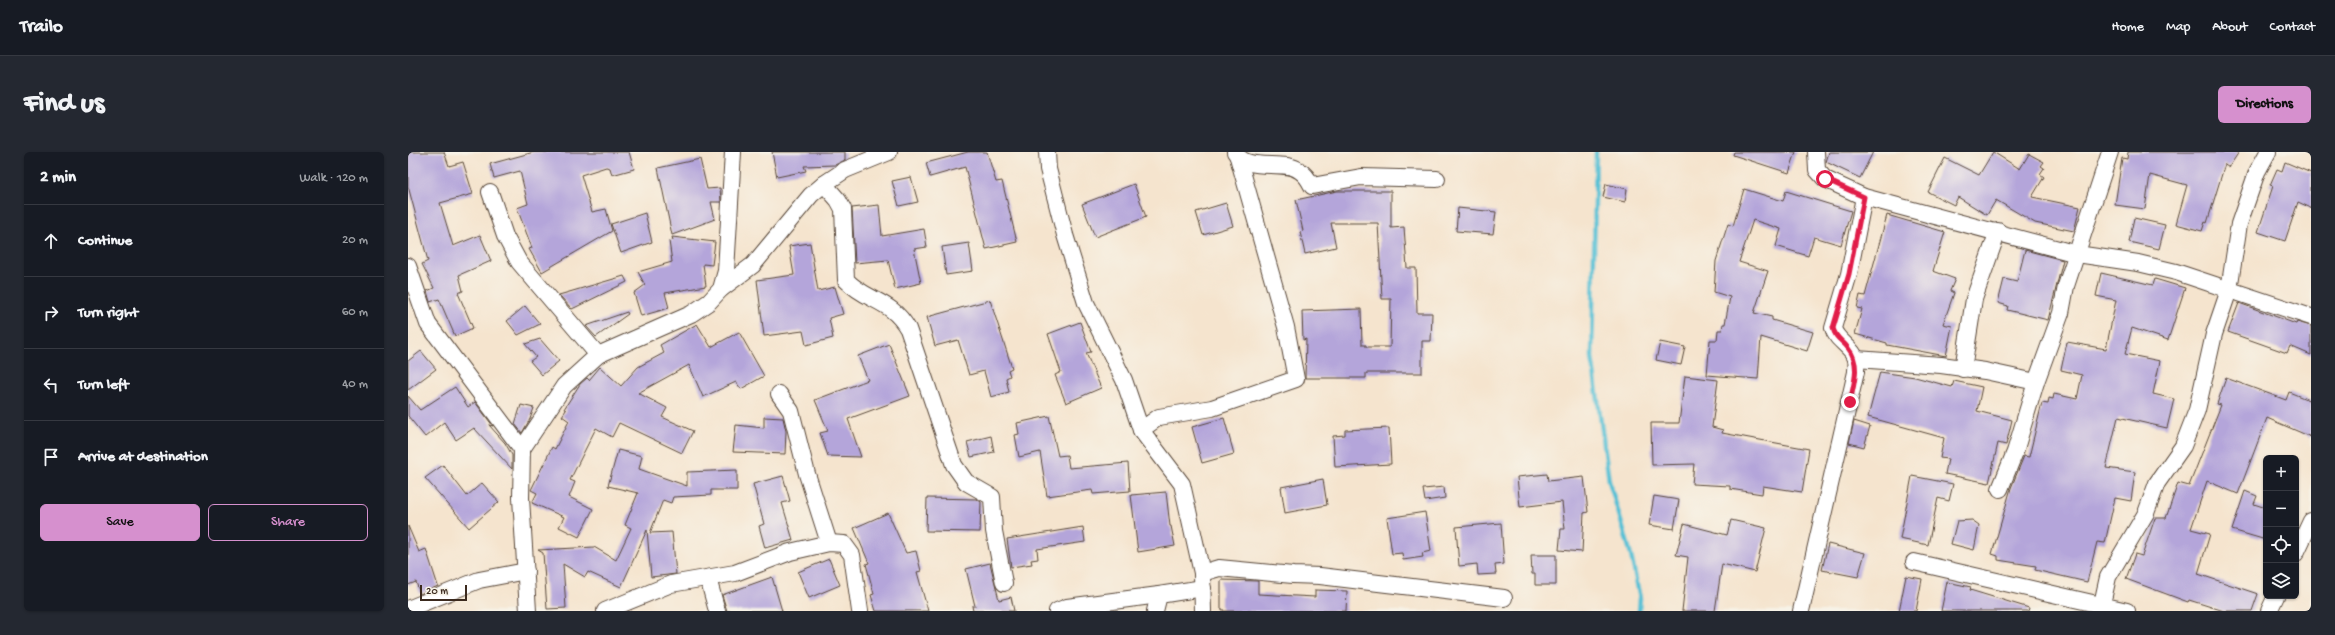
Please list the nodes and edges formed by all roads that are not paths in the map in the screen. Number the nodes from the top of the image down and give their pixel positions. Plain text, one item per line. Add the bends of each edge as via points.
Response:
1 (889, 152) edge
2 (1047, 152) edge
3 (1816, 152) edge
4 (2110, 152) edge
5 (2268, 152) edge
6 (1237, 154) edge
7 (731, 155) edge
8 (1437, 179) dead end
9 (824, 184) junction
10 (490, 192) dead end
11 (1864, 197) junction
12 (1998, 232) junction
13 (2077, 254) junction
14 (408, 266) edge
15 (721, 289) junction
16 (2229, 290) junction
17 (2311, 317) edge
18 (598, 355) junction
19 (1856, 359) junction
20 (1962, 369) junction
21 (2036, 382) junction
22 (779, 394) dead end
23 (1141, 430) junction
24 (522, 449) junction
25 (2000, 489) dead end
26 (2311, 521) edge
27 (829, 543) junction
28 (2299, 547) edge
29 (1914, 562) dead end
30 (526, 571) junction
31 (708, 578) junction
32 (1202, 580) junction
33 (1004, 583) dead end
34 (1159, 595) junction
35 (1504, 598) dead end
36 (2275, 599) edge
37 (2102, 604) junction
38 (408, 610) edge
39 (528, 611) edge
40 (605, 611) edge
41 (717, 611) edge
42 (860, 611) edge
43 (1057, 611) edge
44 (1155, 611) edge
45 (1203, 611) edge
46 (1801, 611) edge
47 (2127, 611) edge
48 (2269, 611) edge

1 - 9 street via 845,170
2 - 23 street via 1048,169 1065,235 1086,303 1124,380
3 - 11 street via 1817,170 1825,179
4 - 13 street
5 - 16 street via 2257,172 2239,224
6 - 8 street via 1247,162 1300,170 1312,186 1362,177
6 - 23 street via 1286,327 1296,379 1212,408 1159,417
7 - 15 street via 726,271
9 - 15 street via 811,195 753,265
9 - 33 street via 843,209 846,280 853,288 887,305 901,316 908,329 954,465 966,482 992,497 994,531
10 - 18 street via 505,236 519,262
11 - 12 street
11 - 19 street via 1849,274 1833,328 1834,336 1847,346
12 - 13 street
12 - 20 street via 1974,299
13 - 16 street via 2138,263 2176,272
13 - 21 street
14 - 24 street via 428,324
15 - 18 street via 709,302 691,314
16 - 17 street
16 - 37 street via 2214,334 2197,410 2183,446 2161,475 2146,513 2108,577
18 - 24 street via 564,386
19 - 20 street via 1941,365
19 - 46 street via 1850,402
20 - 21 street via 1985,371
21 - 25 street via 2015,452
22 - 27 street via 791,411 807,474
23 - 32 street via 1182,484
24 - 30 street via 521,498
26 - 28 street
27 - 31 street via 778,555 734,573
27 - 42 street via 844,544 852,554
29 - 37 street
30 - 38 street via 479,580
30 - 39 street
31 - 40 street via 671,584
31 - 41 street
32 - 34 street
32 - 35 street via 1219,568 1320,576
32 - 45 street
34 - 43 street via 1066,607
34 - 44 street
36 - 48 street
37 - 47 street

